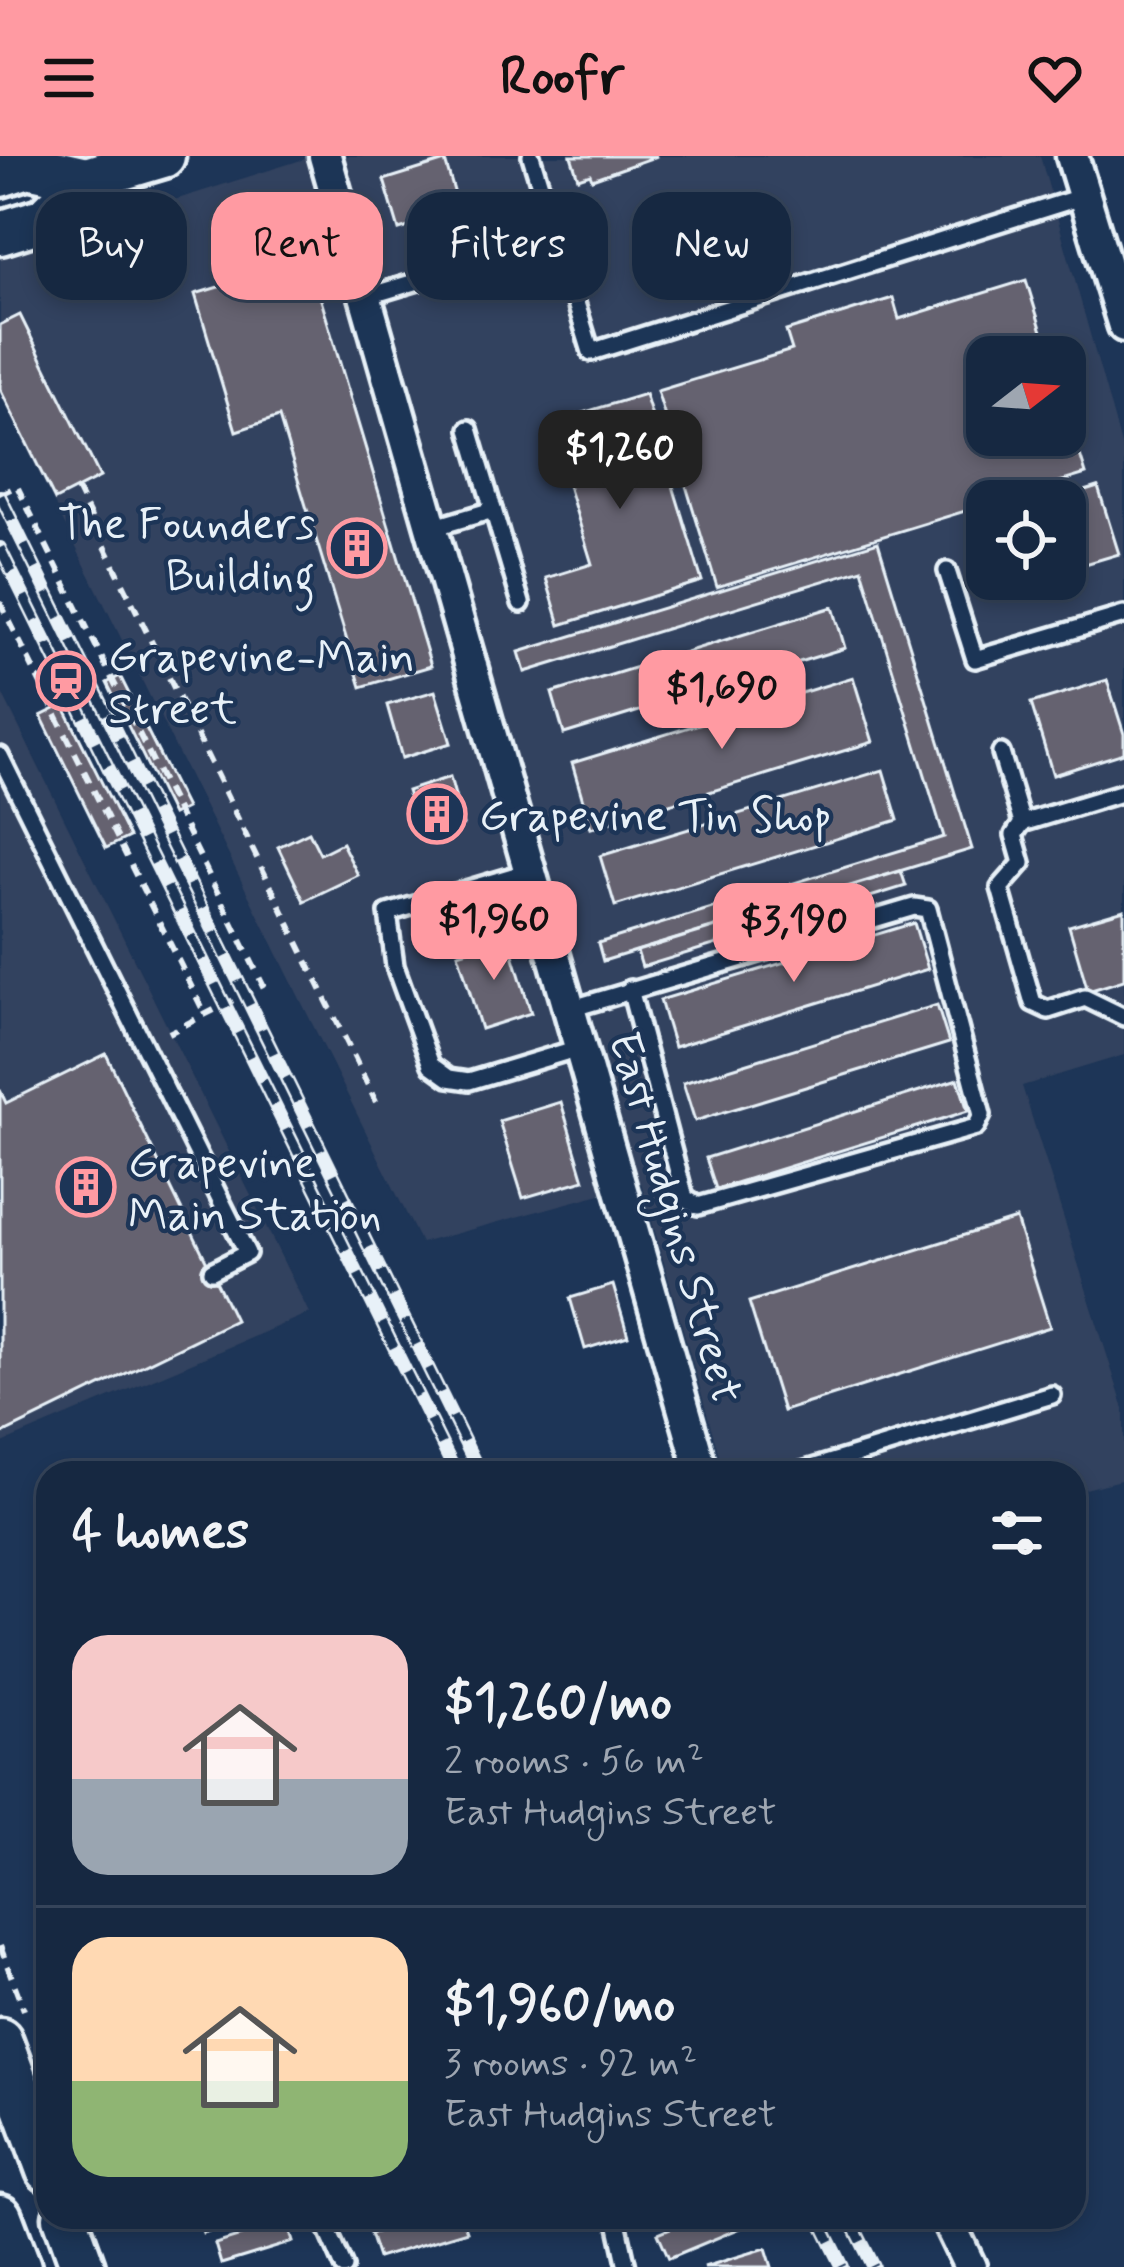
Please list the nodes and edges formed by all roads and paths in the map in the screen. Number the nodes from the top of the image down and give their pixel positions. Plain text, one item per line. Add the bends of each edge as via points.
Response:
1 (163, 156) edge
2 (325, 156) edge
3 (531, 156) edge
4 (1072, 156) edge
5 (0, 175) edge
6 (86, 179) junction
7 (335, 192) edge
8 (1084, 196) junction
9 (0, 233) edge
10 (366, 300) edge
11 (1124, 326) edge
12 (469, 429) dead end
13 (77, 489) dead end
14 (0, 494) edge
15 (493, 510) junction
16 (432, 528) junction
17 (947, 571) dead end
18 (0, 602) edge
19 (521, 603) dead end
20 (1124, 615) edge
21 (1001, 753) dead end
22 (0, 756) edge
23 (1124, 792) edge
24 (1022, 824) junction
25 (530, 871) junction
26 (630, 989) junction
27 (570, 1010) junction
28 (205, 1014) junction
29 (1124, 1017) edge
30 (169, 1033) dead end
31 (582, 1047) junction
32 (376, 1102) dead end
33 (212, 1271) dead end
34 (1052, 1395) dead end
35 (699, 1461) edge
36 (835, 1461) edge
37 (0, 2040) edge
38 (36, 2106) edge
39 (0, 2217) edge
40 (68, 2229) edge
41 (327, 2229) edge
42 (619, 2229) edge
43 (952, 2229) edge
44 (77, 2266) edge
45 (20, 2267) edge
46 (344, 2267) edge
47 (627, 2267) edge
48 (970, 2267) edge

1 - 6 main road
2 - 7 street, East Hudgins Street
3 - 8 lane via 590,352
4 - 8 street
5 - 6 main road via 28,166
6 - 9 main road via 45,219
8 - 11 street
10 - 16 street, East Hudgins Street
12 - 15 lane
13 - 32 path
14 - 28 path via 17,486 263,985
15 - 16 lane
15 - 19 lane
16 - 25 street, East Hudgins Street
17 - 20 lane via 975,659
18 - 28 path
21 - 24 lane
22 - 33 lane via 247,1253
23 - 24 lane
24 - 29 lane via 1014,835 1022,863 1000,888 1033,1003 1048,1010 1085,998
25 - 27 street, East Hudgins Street
25 - 31 lane via 388,913 395,966 431,1066 449,1078 470,1082
26 - 26 lane via 928,909 982,1115 976,1127 698,1206 685,1198
26 - 27 lane
27 - 31 street, East Hudgins Street
28 - 30 path
31 - 35 street, East Hudgins Street
34 - 36 lane
37 - 38 main road
39 - 45 main road
40 - 44 main road
41 - 46 lane
42 - 47 lane
43 - 48 street

